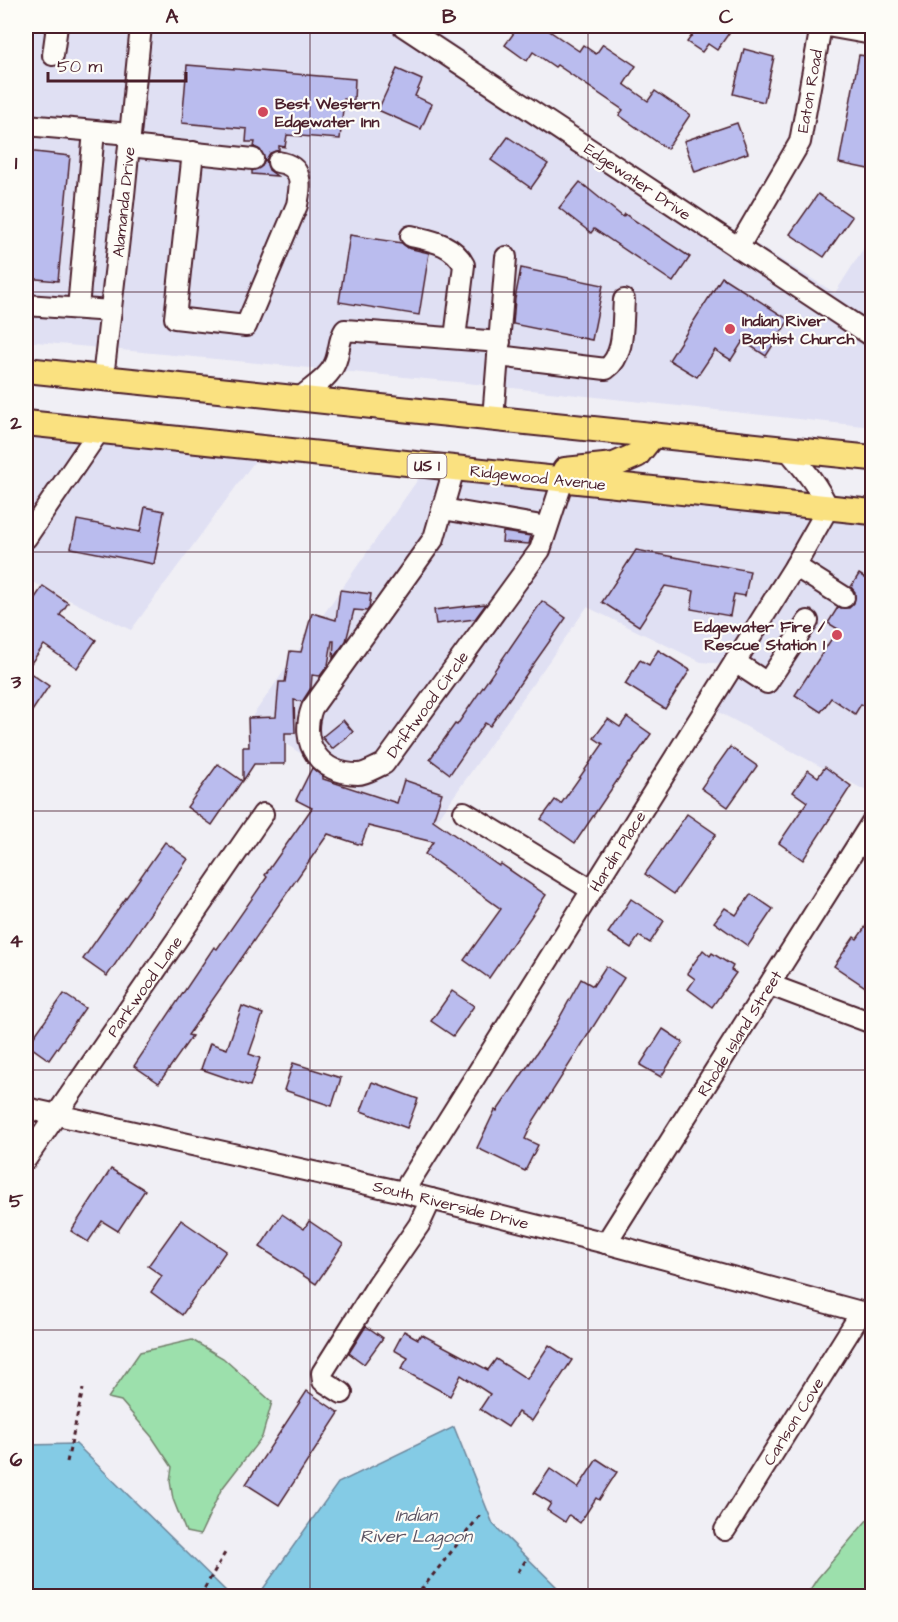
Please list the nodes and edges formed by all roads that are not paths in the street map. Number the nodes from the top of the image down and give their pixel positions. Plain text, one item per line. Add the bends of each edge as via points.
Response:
1 (57, 26) edge
2 (141, 26) edge
3 (403, 26) edge
4 (820, 27) edge
5 (873, 34) edge
6 (53, 55) dead end
7 (26, 125) edge
8 (94, 131) junction
9 (130, 140) junction
10 (193, 152) junction
11 (253, 159) dead end
12 (278, 162) dead end
13 (411, 236) dead end
14 (738, 248) junction
15 (506, 257) dead end
16 (624, 300) dead end
17 (26, 305) edge
18 (78, 308) junction
19 (111, 311) junction
20 (873, 336) edge
21 (455, 338) junction
22 (499, 349) junction
23 (26, 370) edge
24 (103, 378) junction
25 (300, 398) junction
26 (494, 418) junction
27 (26, 423) edge
28 (99, 431) junction
29 (653, 435) junction
30 (787, 449) junction
31 (873, 458) edge
32 (454, 469) junction
33 (524, 476) junction
34 (563, 480) junction
35 (443, 508) junction
36 (828, 508) junction
37 (873, 512) edge
38 (547, 527) junction
39 (26, 538) edge
40 (795, 566) junction
41 (844, 597) dead end
42 (808, 621) dead end
43 (735, 662) junction
44 (464, 812) dead end
45 (263, 814) dead end
46 (873, 822) edge
47 (592, 890) junction
48 (770, 984) junction
49 (873, 1023) edge
50 (26, 1108) edge
51 (57, 1114) junction
52 (26, 1159) edge
53 (403, 1192) junction
54 (431, 1199) junction
55 (606, 1243) junction
56 (867, 1314) edge
57 (342, 1393) dead end
58 (725, 1530) dead end

1 - 6 street
2 - 9 street, Alamanda Drive
3 - 14 street, Edgewater Drive
4 - 5 street
4 - 14 street, Eaton Road via 800,142
7 - 8 street
8 - 9 street
8 - 18 street
9 - 10 street
9 - 19 street, Alamanda Drive
10 - 11 street
10 - 12 street via 175,318 199,321 246,326 297,205 297,172 289,164
13 - 21 street via 440,242 459,256 464,266
14 - 20 street, Edgewater Drive
15 - 22 street
16 - 22 street via 619,356 606,369
17 - 18 street
18 - 19 street
19 - 24 street, Alamanda Drive
21 - 22 street
21 - 25 street via 345,330 334,366
22 - 26 street
23 - 24 main road
24 - 25 main road
25 - 26 main road
26 - 29 main road
27 - 28 main road, Ridgewood Avenue / US 1
28 - 32 main road, Ridgewood Avenue / US 1
28 - 39 street
29 - 30 main road
29 - 33 main road via 637,455 614,465
30 - 31 main road
30 - 36 street via 808,473
32 - 33 main road, Ridgewood Avenue / US 1
32 - 35 street, Driftwood Circle
33 - 34 main road, Ridgewood Avenue / US 1
34 - 36 main road, Ridgewood Avenue / US 1
34 - 38 street, Driftwood Circle
35 - 38 street
35 - 38 street, Driftwood Circle via 434,538 312,708 309,741 316,756 332,770 360,775 384,764 540,550
36 - 37 main road, Ridgewood Avenue / US 1
36 - 40 street, Hardin Place
40 - 41 street
40 - 43 street, Hardin Place
42 - 43 street via 767,684
43 - 47 street, Hardin Place
44 - 47 street
45 - 51 street, Parkwood Lane
46 - 48 street, Rhode Island Street
47 - 53 street, Hardin Place
48 - 49 street
48 - 55 street, Rhode Island Street
50 - 51 street, South Riverside Drive
51 - 52 street, Parkwood Lane
51 - 53 street, South Riverside Drive
53 - 54 street, South Riverside Drive
54 - 55 street, South Riverside Drive
54 - 57 street via 419,1225 322,1373 323,1381
55 - 56 street, South Riverside Drive
56 - 58 street, Carlson Cove

